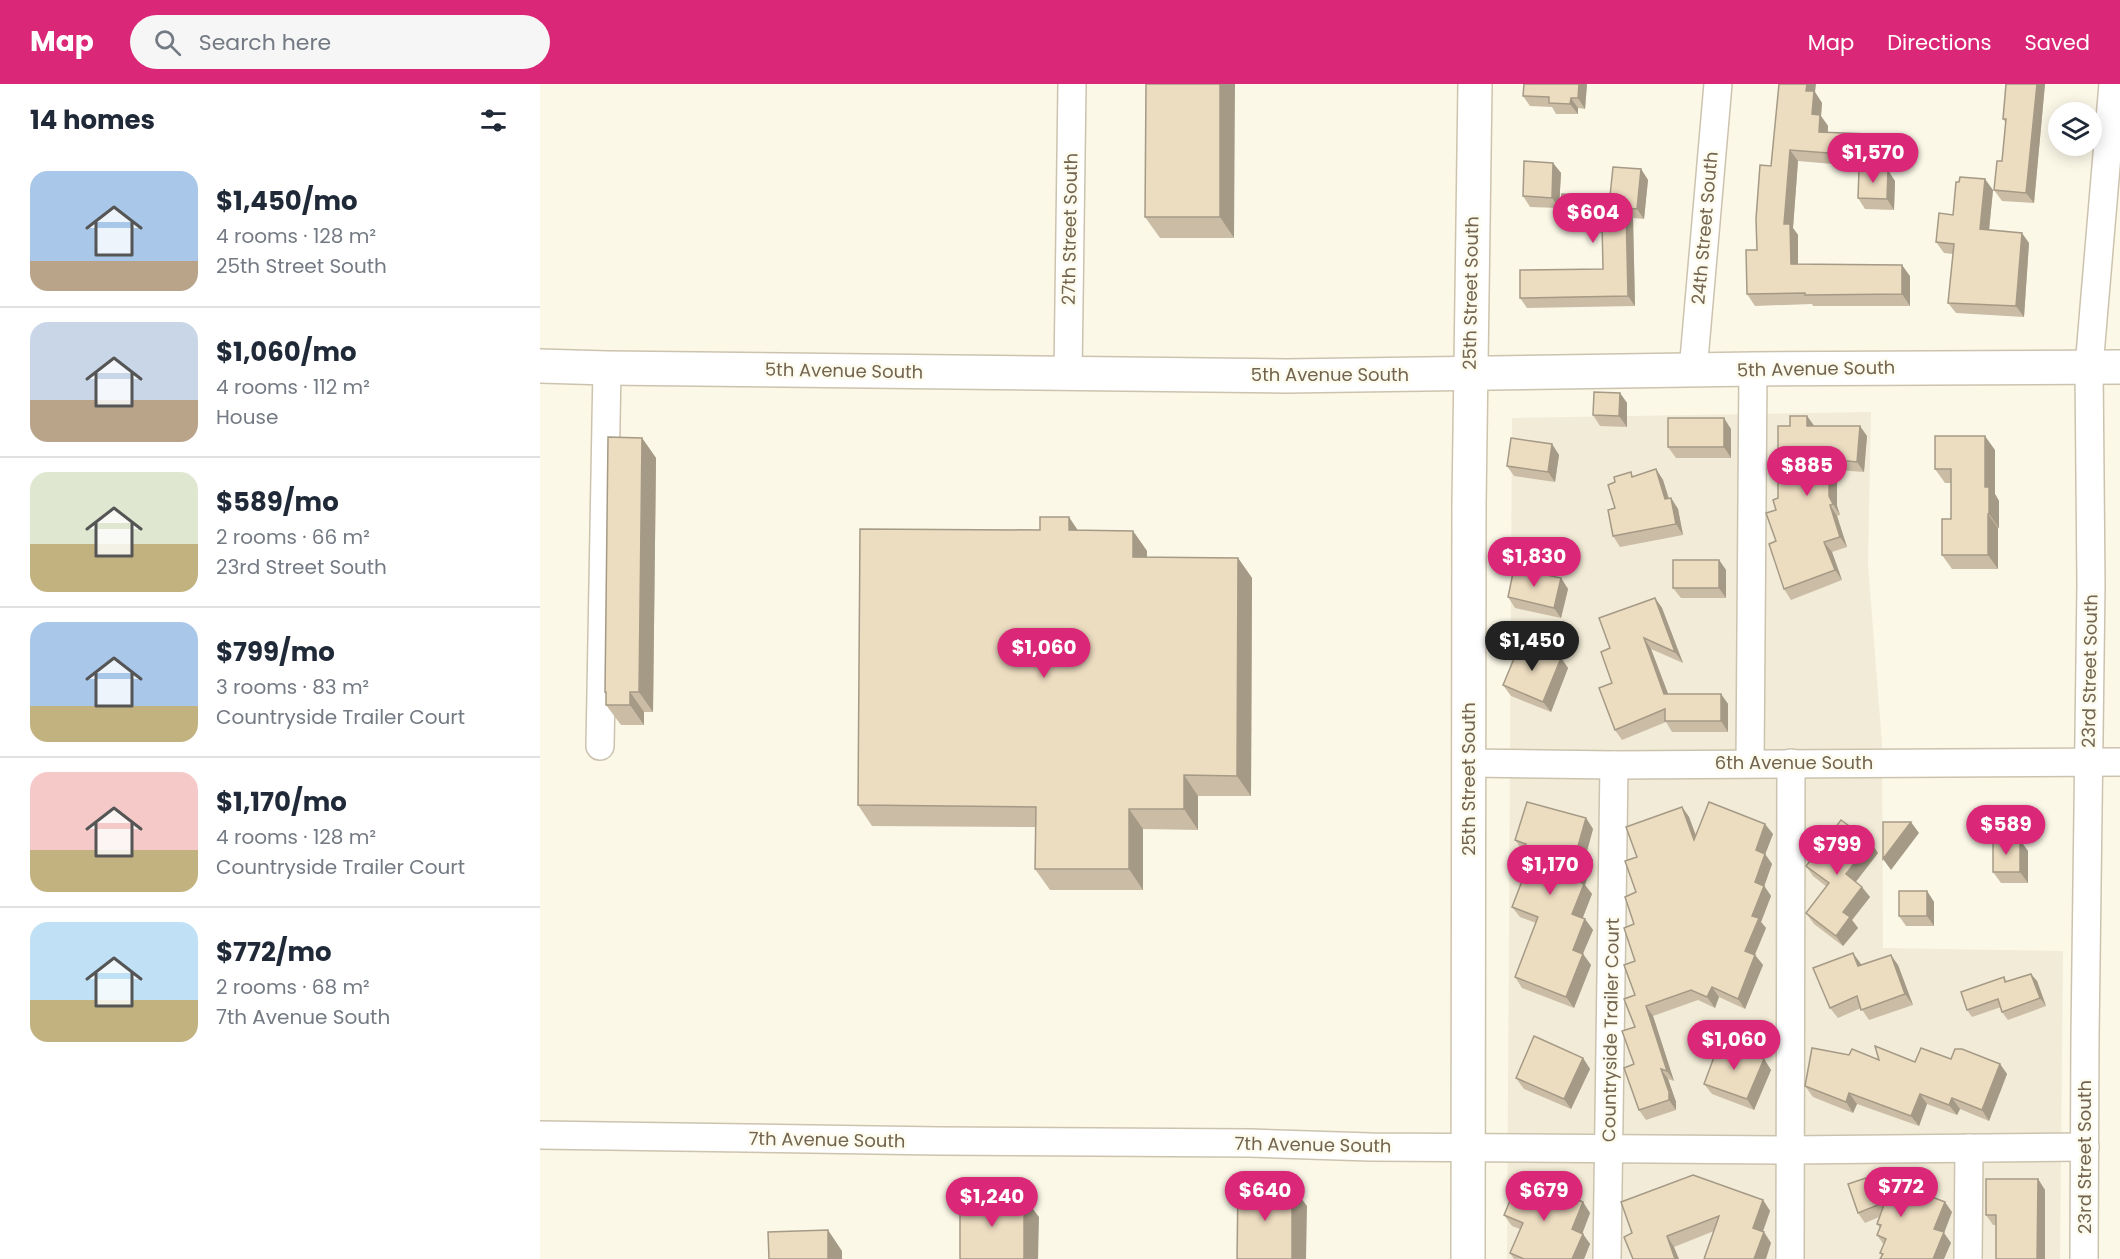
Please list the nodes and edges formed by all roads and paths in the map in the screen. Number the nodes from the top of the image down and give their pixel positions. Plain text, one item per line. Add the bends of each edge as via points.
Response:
1 (1072, 84) edge
2 (1475, 84) edge
3 (1718, 84) edge
4 (2113, 84) edge
5 (540, 366) edge
6 (2105, 367) edge
7 (607, 368) junction
8 (1753, 369) junction
9 (1693, 371) junction
10 (1068, 374) junction
11 (1470, 374) junction
12 (600, 746) dead end
13 (2089, 762) junction
14 (2120, 762) edge
15 (1469, 763) junction
16 (1750, 763) junction
17 (1791, 764) junction
18 (1614, 765) junction
19 (540, 1135) edge
20 (1468, 1147) junction
21 (2085, 1147) junction
22 (1609, 1148) junction
23 (1969, 1148) junction
24 (1791, 1150) junction
25 (1468, 1259) edge
26 (1607, 1259) edge
27 (1790, 1259) edge
28 (1968, 1259) edge
29 (2085, 1259) edge

1 - 10 street, 27th Street South
2 - 11 street, 25th Street South
3 - 9 street, 24th Street South
4 - 6 street, 23rd Street South
5 - 7 street, 5th Avenue South
6 - 8 street, 5th Avenue South
6 - 13 street, 23rd Street South via 2091,585
7 - 10 street, 5th Avenue South
7 - 12 street
8 - 9 street, 5th Avenue South
8 - 16 street
9 - 11 street, 5th Avenue South
10 - 11 street, 5th Avenue South
11 - 15 street, 25th Street South
13 - 14 street, 6th Avenue South
13 - 17 street, 6th Avenue South
13 - 21 street, 23rd Street South
15 - 18 street, 6th Avenue South
15 - 20 street, 25th Street South
16 - 17 street, 6th Avenue South
16 - 18 street, 6th Avenue South
17 - 24 street
18 - 22 street, Countryside Trailer Court
19 - 20 street, 7th Avenue South
20 - 22 street, 7th Avenue South
20 - 25 street, 25th Street South
21 - 23 street, 7th Avenue South
21 - 29 street, 23rd Street South
22 - 24 street, 7th Avenue South
22 - 26 street, Countryside Trailer Court
23 - 24 street, 7th Avenue South
23 - 28 street
24 - 27 street

